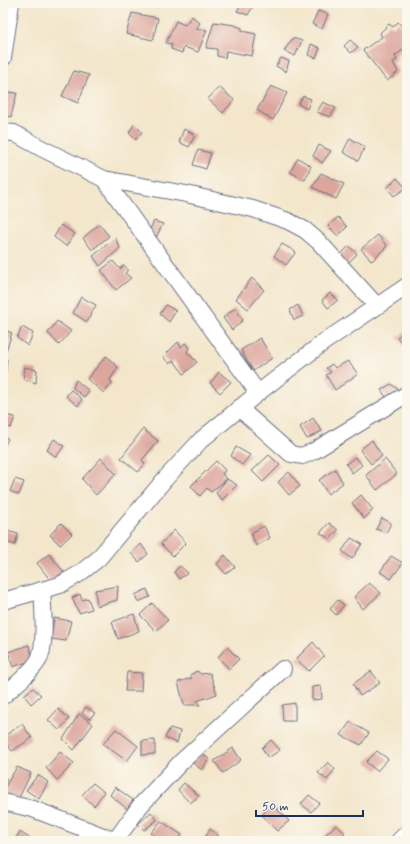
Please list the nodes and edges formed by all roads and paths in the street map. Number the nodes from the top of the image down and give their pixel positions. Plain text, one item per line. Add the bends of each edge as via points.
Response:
1 (11, 3) edge
2 (3, 58) edge
3 (3, 132) edge
4 (104, 180) junction
5 (407, 286) edge
6 (377, 306) junction
7 (258, 393) junction
8 (407, 394) edge
9 (239, 408) junction
10 (42, 590) junction
11 (3, 601) edge
12 (283, 669) dead end
13 (3, 696) edge
14 (3, 802) edge
15 (407, 833) edge
16 (115, 841) edge
17 (399, 841) edge

1 - 2 street
3 - 4 street via 14,133
4 - 6 street via 186,194 253,209 288,221 305,230 319,242
4 - 7 street
5 - 6 street
6 - 7 street via 324,342
7 - 9 street
8 - 9 street via 302,456 291,454
9 - 10 street via 201,440 98,559 60,585
10 - 11 street
10 - 13 street via 43,643 39,659 27,675
12 - 16 street via 181,762 140,806
14 - 16 street via 33,809
15 - 17 street

